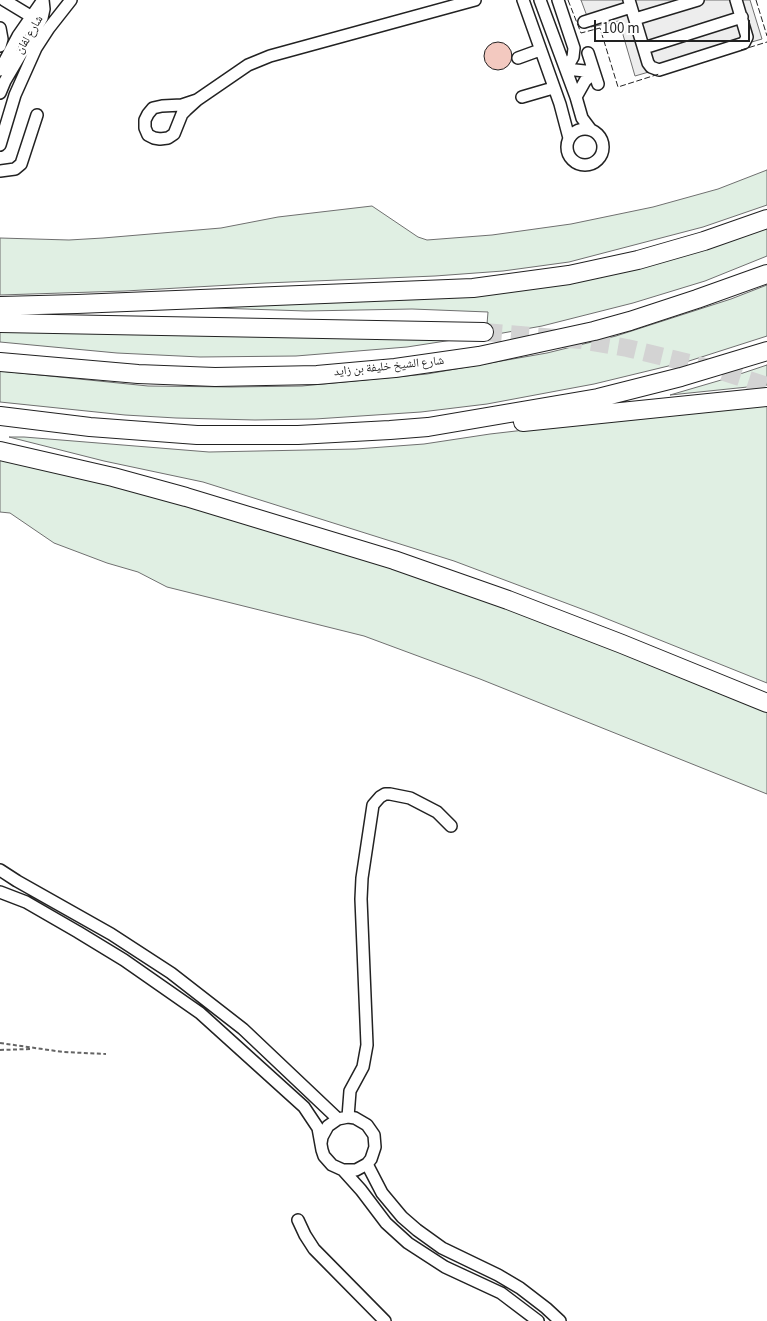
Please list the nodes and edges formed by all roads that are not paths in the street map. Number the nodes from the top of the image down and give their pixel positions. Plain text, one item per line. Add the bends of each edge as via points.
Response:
1 (4, 0) edge
2 (71, 0) edge
3 (475, 0) edge
4 (523, 0) edge
5 (540, 0) edge
6 (698, 0) edge
7 (736, 0) edge
8 (46, 1) edge
9 (561, 1) edge
10 (630, 3) edge
11 (61, 11) junction
12 (742, 17) junction
13 (635, 19) junction
14 (566, 21) junction
15 (40, 22) junction
16 (584, 22) dead end
17 (548, 24) junction
18 (0, 28) edge
19 (0, 46) edge
20 (644, 48) junction
21 (540, 50) junction
22 (588, 53) dead end
23 (518, 58) dead end
24 (566, 69) junction
25 (0, 70) edge
26 (596, 78) junction
27 (553, 88) junction
28 (0, 93) edge
29 (522, 97) dead end
30 (576, 97) junction
31 (197, 100) junction
32 (37, 115) dead end
33 (592, 130) junction
34 (569, 138) junction
35 (0, 145) edge
36 (0, 171) edge
37 (767, 219) edge
38 (767, 274) edge
39 (0, 306) edge
40 (0, 323) edge
41 (484, 332) tunnel mouth
42 (767, 351) edge
43 (0, 362) edge
44 (767, 397) edge
45 (0, 416) edge
46 (428, 427) junction
47 (0, 451) edge
48 (767, 703) edge
49 (451, 826) dead end
50 (0, 870) edge
51 (0, 892) edge
52 (343, 1118) junction
53 (321, 1144) junction
54 (367, 1164) junction
55 (343, 1170) junction
56 (298, 1220) dead end
57 (385, 1321) edge
58 (538, 1321) edge
59 (560, 1321) edge

1 - 15 street
2 - 11 street, شارع لفان
3 - 31 street via 270,56 248,65
4 - 21 street
5 - 17 street
6 - 13 street
7 - 12 street
8 - 11 street
8 - 15 street, شارع لفان
8 - 15 street via 46,13
9 - 14 street
10 - 13 street
10 - 16 street
11 - 15 street, شارع لفان
12 - 20 street
12 - 20 street via 747,37 744,43 672,66 659,70 651,67
13 - 20 street
14 - 17 street
14 - 24 street via 574,48
15 - 25 street, شارع لفان
15 - 28 street
15 - 35 street, شارع لفان via 36,48 15,95
17 - 24 street
18 - 19 street
21 - 23 street
21 - 27 street
22 - 26 street
24 - 26 street
24 - 30 street
26 - 30 street via 585,81
27 - 29 street
27 - 34 street
30 - 33 street via 582,118
31 - 31 street via 153,108 145,120 148,135 160,139 174,134 182,114
32 - 36 street via 21,164 15,169
33 - 34 street via 579,130
33 - 34 street via 600,136 603,152 598,160 588,165 578,164 570,158 566,148
37 - 39 highway via 638,260 569,275 490,286
38 - 43 highway, شارع الشيخ خليفة بن زايد via 594,331 479,356 395,368 317,375 215,377
40 - 41 highway
42 - 46 highway via 598,398
44 - 46 highway via 533,422
45 - 46 highway via 197,435 298,435
47 - 48 highway via 186,497 386,558 508,600
49 - 52 street via 437,812 410,798 385,794 373,805 361,894 367,1045 363,1067 350,1091
50 - 52 street via 111,934 196,991
51 - 53 street via 34,906 78,932 200,1013 304,1107 318,1128
52 - 53 street via 328,1126
52 - 54 street via 361,1120 374,1135 375,1147
53 - 55 street via 328,1161
54 - 55 street via 356,1170
54 - 59 street via 382,1193 417,1230 449,1252 520,1288
55 - 58 street via 386,1223 408,1243 445,1267 501,1293
56 - 57 street via 314,1249

